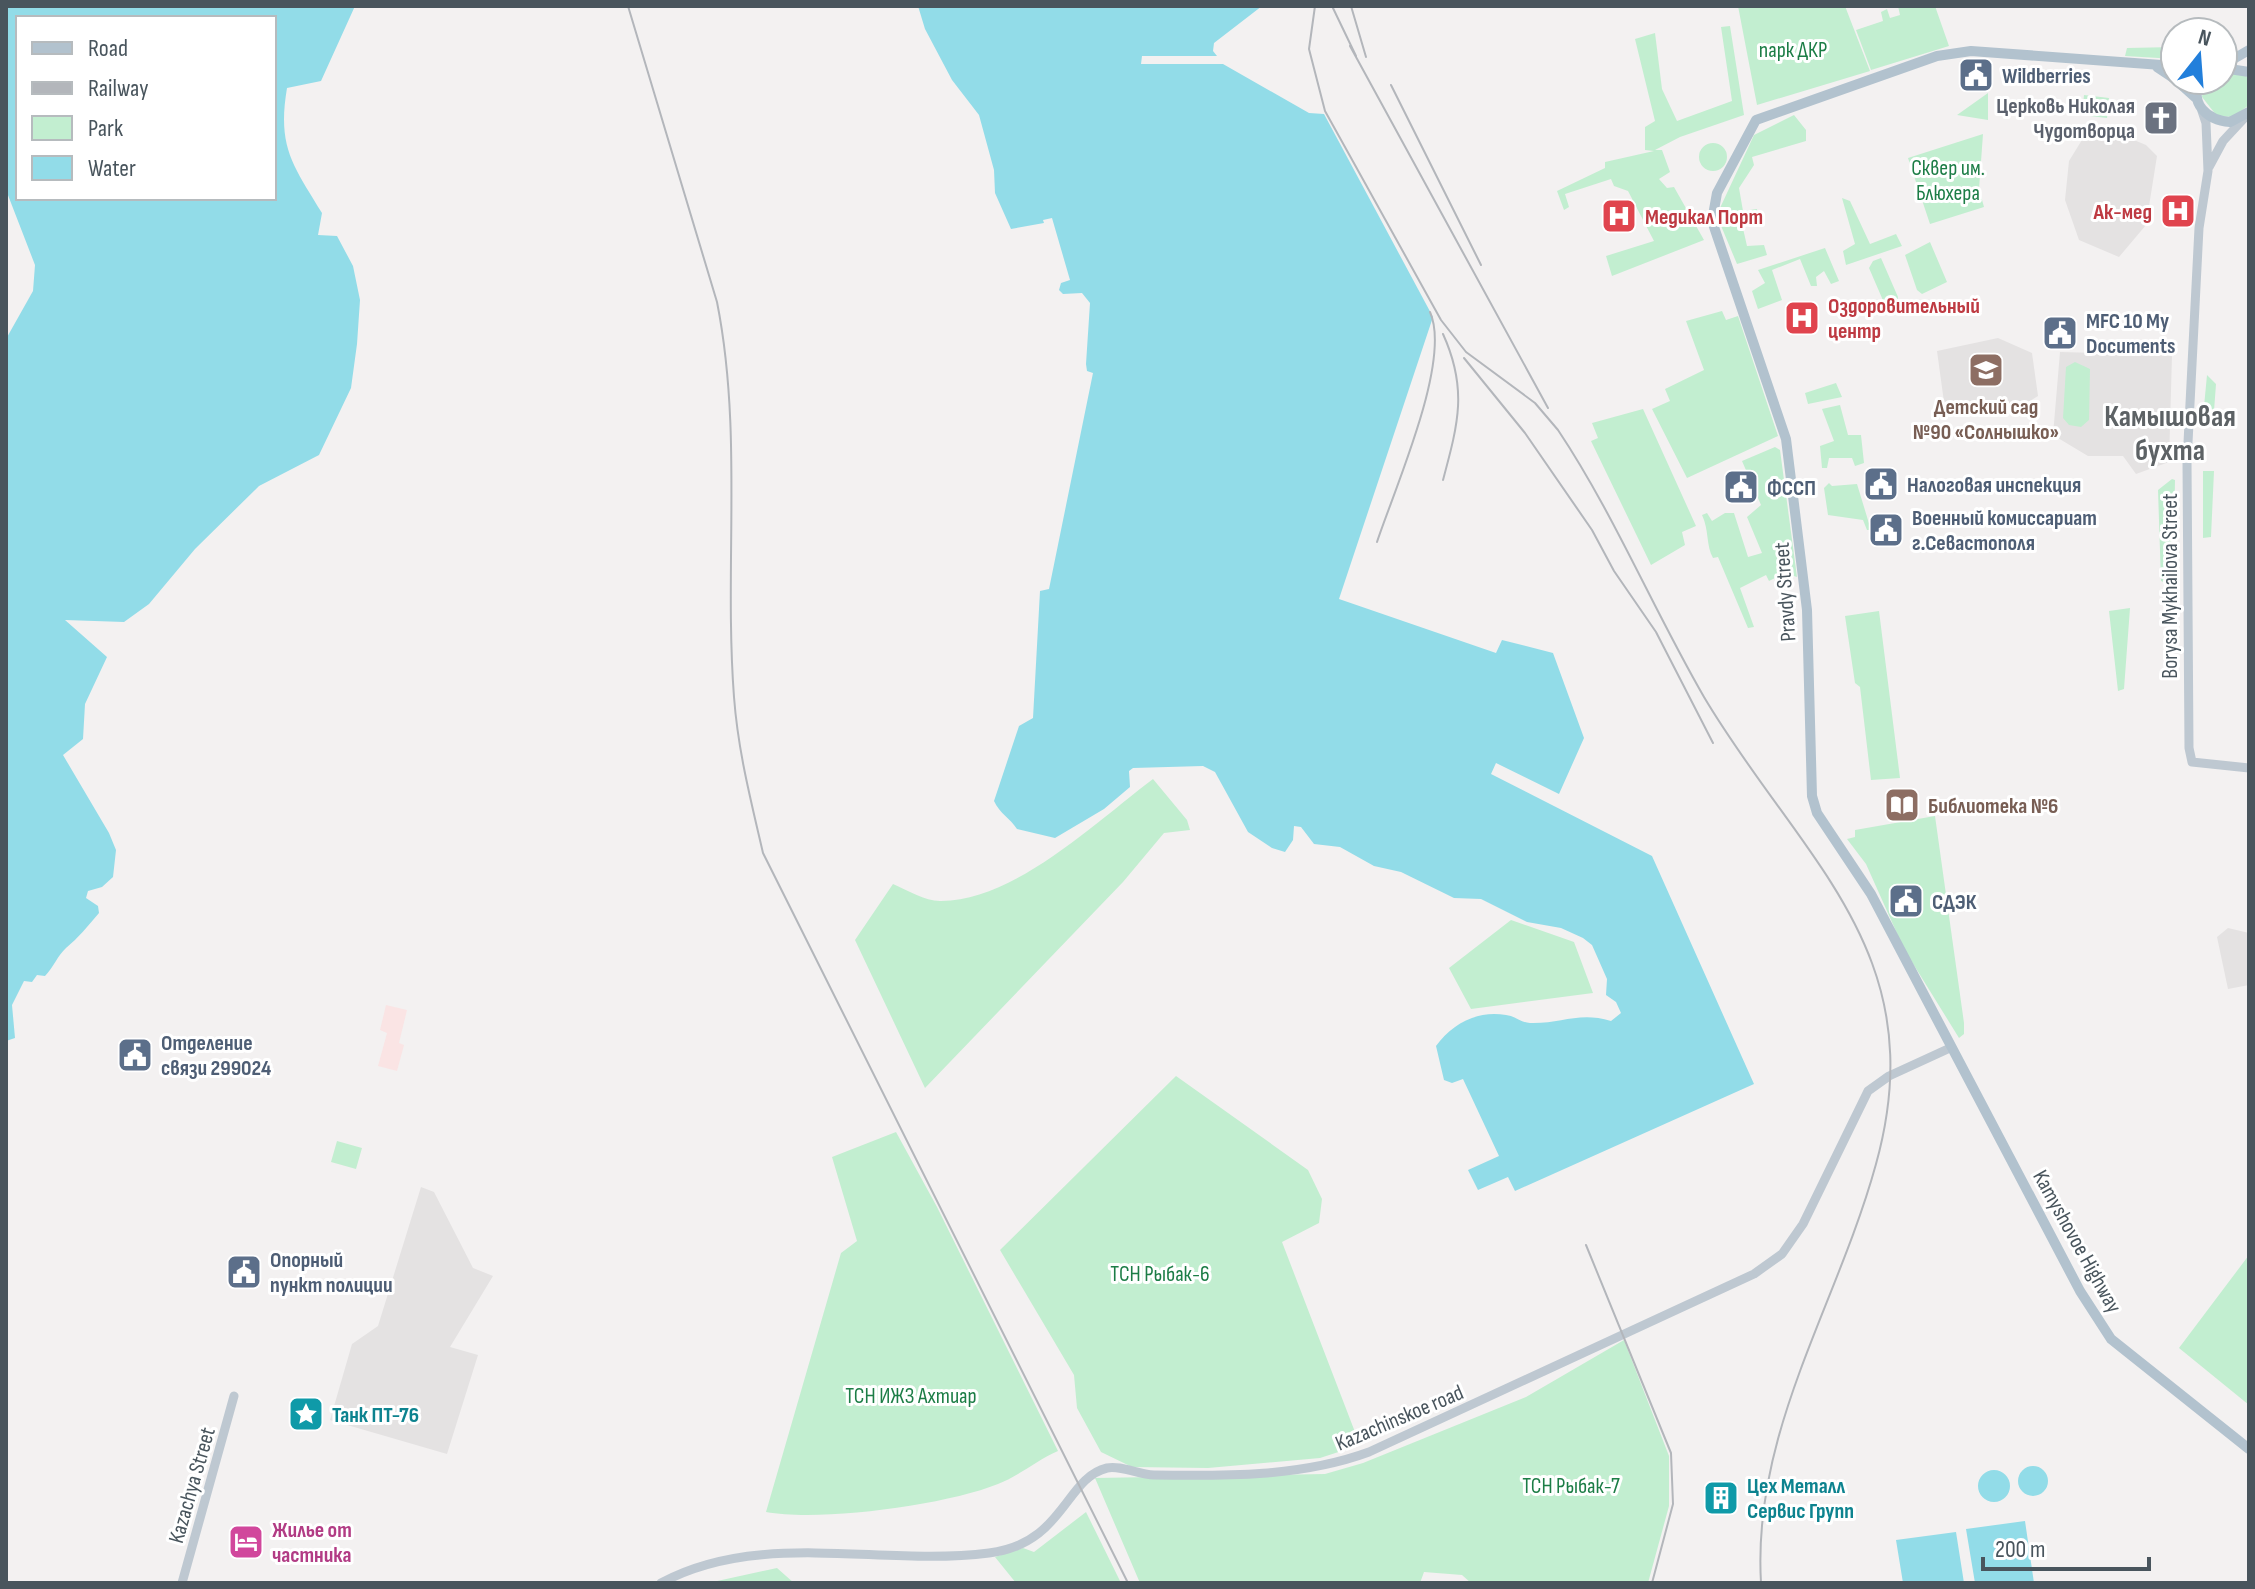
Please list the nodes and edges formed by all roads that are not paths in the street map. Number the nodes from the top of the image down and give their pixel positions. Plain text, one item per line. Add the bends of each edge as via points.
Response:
1 (2249, 61) edge
2 (2152, 65) junction
3 (2159, 65) edge
4 (2159, 70) edge
5 (2249, 72) edge
6 (2194, 96) edge
7 (2196, 98) joint
8 (2202, 111) junction
9 (2249, 113) edge
10 (2208, 171) junction
11 (2249, 768) edge
12 (1950, 1048) junction
13 (234, 1396) dead end
14 (2249, 1449) edge
15 (182, 1583) edge
16 (661, 1583) edge

1 - 5 main road
2 - 3 main road
2 - 4 main road
2 - 12 main road, Pravdy Street via 1956,52 1756,120 1717,193 1712,221 1786,439 1807,610 1812,796 1817,813 1871,894
6 - 7 main road
7 - 8 main road
8 - 9 main road via 2230,122
8 - 10 main road, Borysa Mykhailova Street
9 - 10 main road, Borysa Mykhailova Street via 2223,141
10 - 11 main road, Borysa Mykhailova Street via 2199,228 2187,462 2188,717 2192,762
12 - 14 main road, Kamyshovoe Highway via 2111,1339
12 - 16 main road, Kazachinskoe road via 1868,1091 1803,1224 1782,1254 1754,1274 1369,1452 1331,1466 1294,1471 1149,1475 1111,1467 1088,1479 1046,1531 1009,1550 965,1555 738,1556
13 - 15 main road, Kazachya Street

